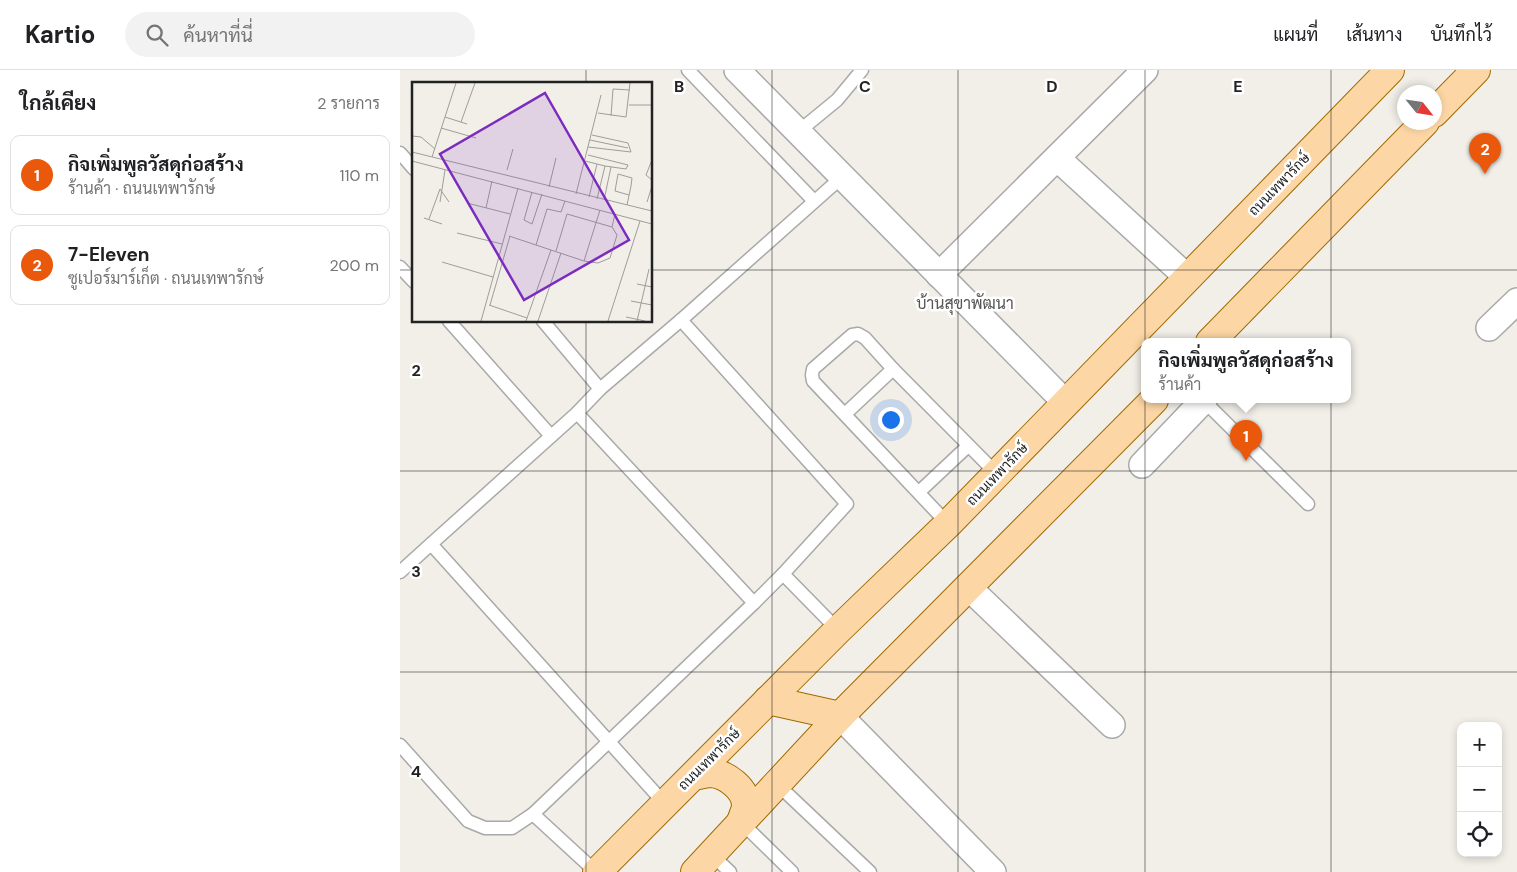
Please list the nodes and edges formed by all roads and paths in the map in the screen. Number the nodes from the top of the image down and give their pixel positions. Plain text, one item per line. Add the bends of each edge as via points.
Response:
1 (688, 70) edge
2 (737, 70) edge
3 (862, 70) edge
4 (1145, 70) edge
5 (1390, 70) edge
6 (1476, 70) edge
7 (1442, 104) edge
8 (1417, 130) edge
9 (798, 132) junction
10 (400, 153) edge
11 (1057, 158) junction
12 (412, 167) edge
13 (842, 176) junction
14 (814, 201) junction
15 (400, 267) edge
16 (939, 275) junction
17 (1188, 278) junction
18 (412, 280) edge
19 (1517, 302) edge
20 (681, 320) junction
21 (450, 322) edge
22 (544, 322) edge
23 (1489, 328) dead end
24 (1214, 338) edge
25 (893, 369) junction
26 (600, 389) junction
27 (1065, 402) junction
28 (1151, 403) edge
29 (1201, 403) edge
30 (1207, 403) edge
31 (577, 413) junction
32 (845, 414) junction
33 (551, 436) junction
34 (968, 446) junction
35 (1142, 465) dead end
36 (997, 474) junction
37 (919, 492) junction
38 (1308, 504) dead end
39 (948, 524) junction
40 (431, 544) junction
41 (400, 572) edge
42 (783, 574) junction
43 (968, 587) junction
44 (754, 603) junction
45 (838, 630) junction
46 (768, 700) junction
47 (840, 716) junction
48 (1112, 725) dead end
49 (608, 741) junction
50 (400, 745) edge
51 (694, 776) junction
52 (777, 784) junction
53 (664, 804) junction
54 (533, 814) junction
55 (741, 822) junction
56 (712, 866) edge
57 (596, 872) edge
58 (792, 872) edge
59 (870, 872) edge
60 (993, 872) edge

1 - 14 lane
2 - 9 street
3 - 9 lane via 837,100
4 - 11 street
5 - 17 main road, ถนนเทพารักษ์
6 - 7 main road
8 - 24 main road
9 - 13 street
10 - 12 lane
11 - 16 street
11 - 17 street
13 - 14 lane
13 - 16 street
14 - 20 lane
15 - 18 lane
16 - 27 street
17 - 27 main road, ถนนเทพารักษ์
19 - 23 street
20 - 26 lane
20 - 42 lane via 847,504
21 - 33 lane
22 - 26 lane
25 - 32 lane
25 - 32 lane via 858,334 852,335 813,369 814,381
25 - 34 lane
26 - 31 lane
27 - 36 main road, ถนนเทพารักษ์
28 - 43 main road
29 - 35 street
30 - 38 lane
31 - 33 lane
31 - 44 lane
32 - 37 lane
33 - 40 lane
34 - 36 lane
34 - 37 lane
36 - 39 main road, ถนนเทพารักษ์
37 - 39 lane
39 - 45 main road, ถนนเทพารักษ์
40 - 41 lane
40 - 49 lane
42 - 44 lane
42 - 45 lane
43 - 47 main road
43 - 48 street
44 - 49 lane
45 - 46 main road, ถนนเทพารักษ์
46 - 47 main road
46 - 51 main road, ถนนเทพารักษ์
47 - 52 main road
47 - 60 street
49 - 53 lane
49 - 54 lane
50 - 54 lane via 468,820 485,828 512,828
51 - 53 main road, ถนนเทพารักษ์
51 - 55 main road via 710,773 733,782 740,789 746,806
52 - 55 main road
52 - 59 lane
53 - 57 main road, ถนนเทพารักษ์
54 - 57 lane
55 - 56 main road
55 - 58 lane

